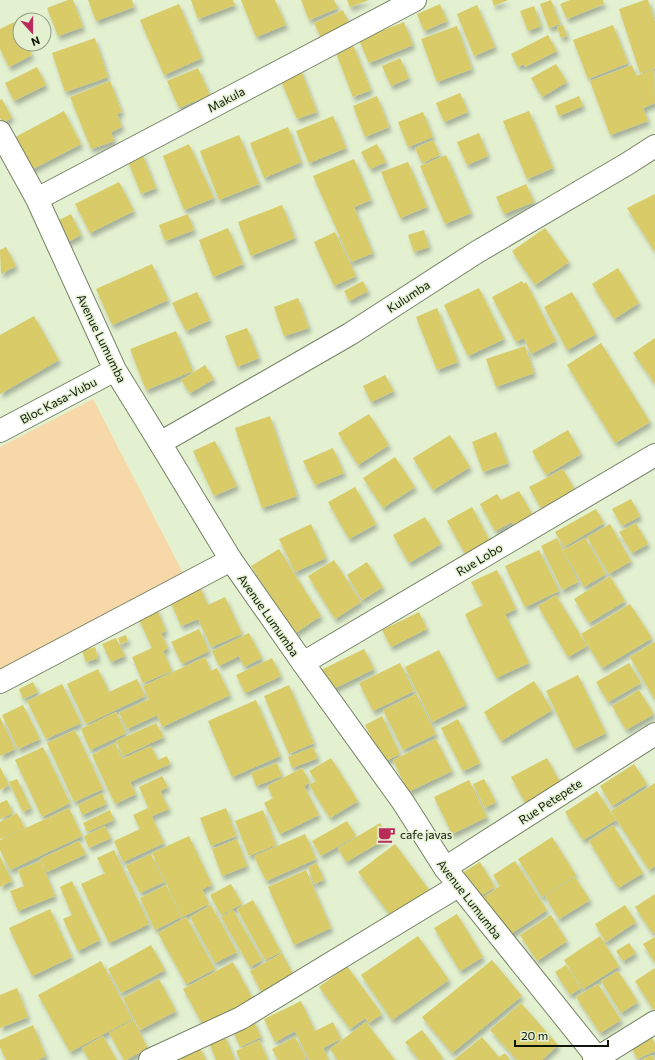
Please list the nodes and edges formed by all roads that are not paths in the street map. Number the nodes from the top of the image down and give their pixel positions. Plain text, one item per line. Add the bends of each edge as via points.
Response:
1 (415, 0) edge
2 (0, 132) edge
3 (655, 146) edge
4 (37, 199) junction
5 (115, 370) junction
6 (0, 431) edge
7 (160, 443) junction
8 (655, 455) edge
9 (231, 560) junction
10 (303, 663) junction
11 (0, 682) edge
12 (655, 734) edge
13 (445, 868) junction
14 (458, 886) junction
15 (655, 1022) edge
16 (597, 1059) edge
17 (150, 1060) edge

1 - 4 street, Makula
2 - 4 street, Avenue Lumumba
3 - 7 street, Kulumba via 477,252 350,334
4 - 5 street, Avenue Lumumba
5 - 6 street, Bloc Kasa-Vubu
5 - 7 street, Avenue Lumumba
7 - 9 street, Avenue Lumumba
8 - 10 street, Rue Lobo
9 - 10 street, Avenue Lumumba
9 - 11 street
10 - 13 street, Avenue Lumumba via 403,802
12 - 13 street, Rue Petepete
13 - 14 street, Avenue Lumumba
14 - 16 street, Avenue Lumumba
14 - 17 street via 241,1018
15 - 16 street

